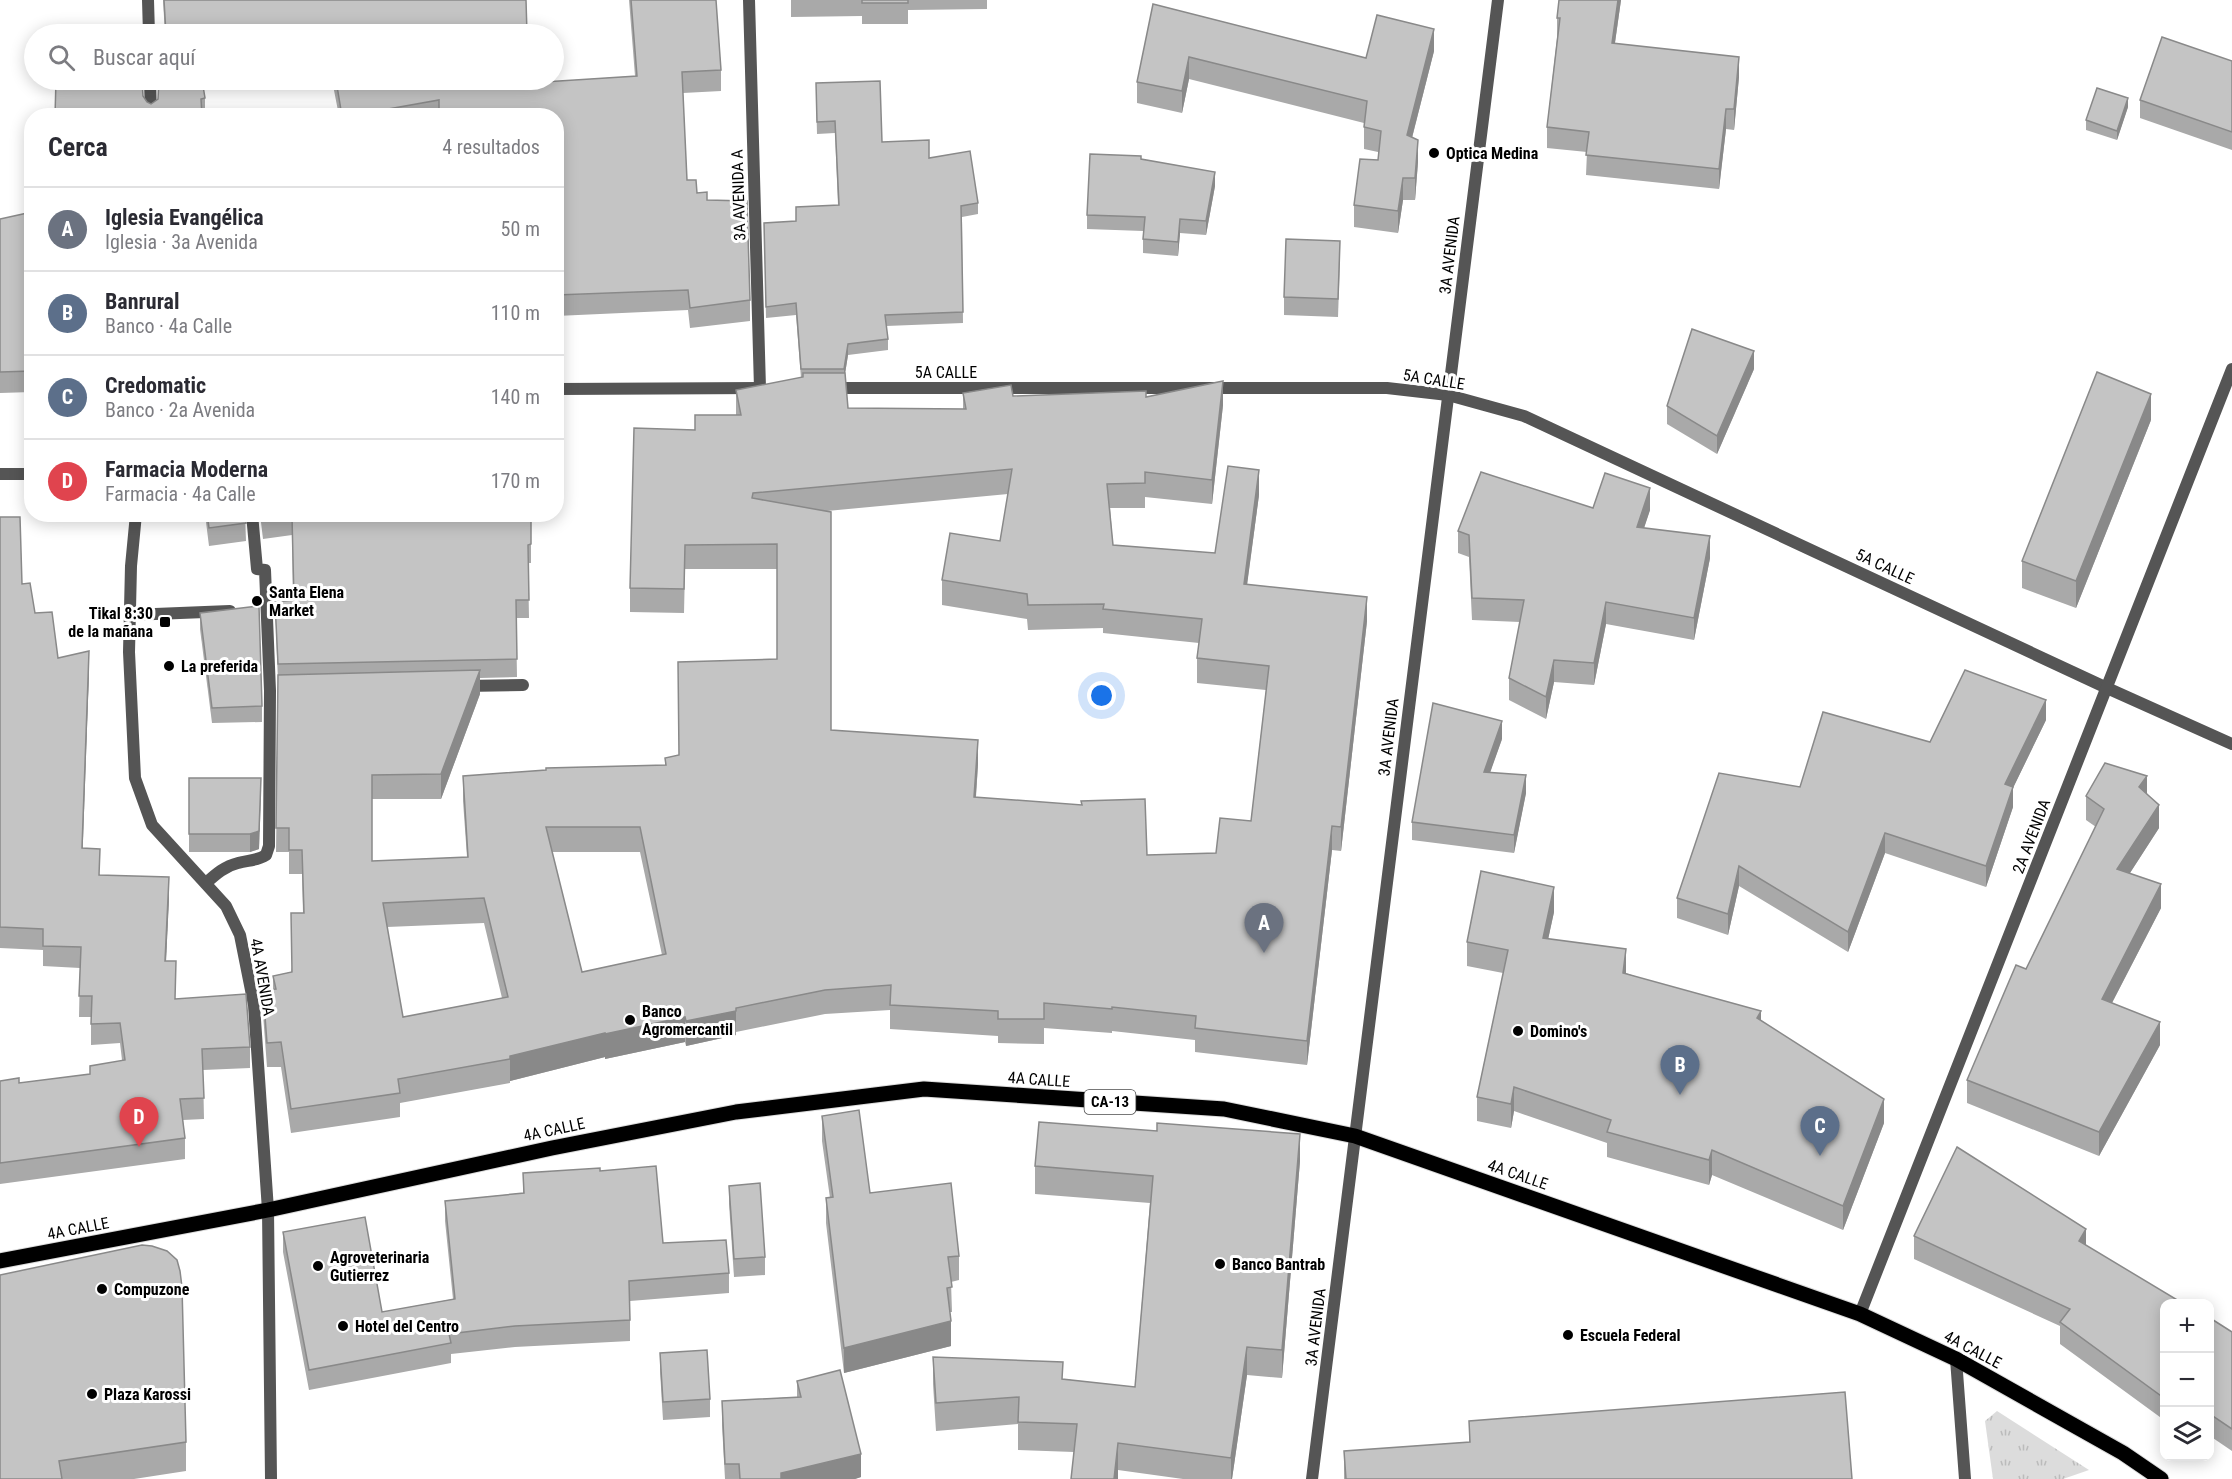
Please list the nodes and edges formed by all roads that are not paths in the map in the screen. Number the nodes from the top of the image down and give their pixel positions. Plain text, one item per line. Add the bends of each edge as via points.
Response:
1 (148, 0) edge
2 (749, 0) edge
3 (1498, 0) edge
4 (149, 24) edge
5 (150, 90) edge
6 (151, 108) edge
7 (2232, 369) edge
8 (819, 388) edge
9 (564, 389) edge
10 (1448, 395) junction
11 (0, 474) edge
12 (24, 474) edge
13 (135, 522) edge
14 (253, 522) edge
15 (256, 610) junction
16 (129, 615) junction
17 (523, 685) dead end
18 (454, 686) edge
19 (2107, 688) junction
20 (2232, 744) edge
21 (206, 884) junction
22 (1355, 1136) junction
23 (268, 1210) junction
24 (0, 1261) edge
25 (1860, 1314) junction
26 (1956, 1359) junction
27 (271, 1479) edge
28 (1312, 1479) edge
29 (1965, 1479) edge
30 (2161, 1479) edge

1 - 4 street
2 - 9 street, 3A AVENIDA A via 766,388
3 - 10 street, 3A AVENIDA
5 - 6 street
7 - 19 street, 2A AVENIDA
8 - 10 street, 5A CALLE via 1387,388
10 - 19 street, 5A CALLE via 1524,416
10 - 22 street, 3A AVENIDA
11 - 12 street
13 - 16 street, 4A AVENIDA
14 - 15 street via 257,568 265,570
15 - 16 street
15 - 21 street via 276,691 269,846 261,859 237,863
16 - 21 street, 4A AVENIDA via 135,778 152,825
17 - 18 street
19 - 20 street, 5A CALLE
19 - 25 street, 2A AVENIDA
21 - 23 street, 4A AVENIDA via 226,906 240,935 254,1005
22 - 23 main road, 4A CALLE / CA-13 via 1224,1109 924,1089 736,1112
22 - 25 main road, 4A CALLE / CA-13
22 - 28 street, 3A AVENIDA
23 - 24 main road, 4A CALLE / CA-13
23 - 27 street, 4A AVENIDA
25 - 26 main road, 4A CALLE / CA-13
26 - 29 street
26 - 30 main road, 4A CALLE / CA-13 via 2123,1453

